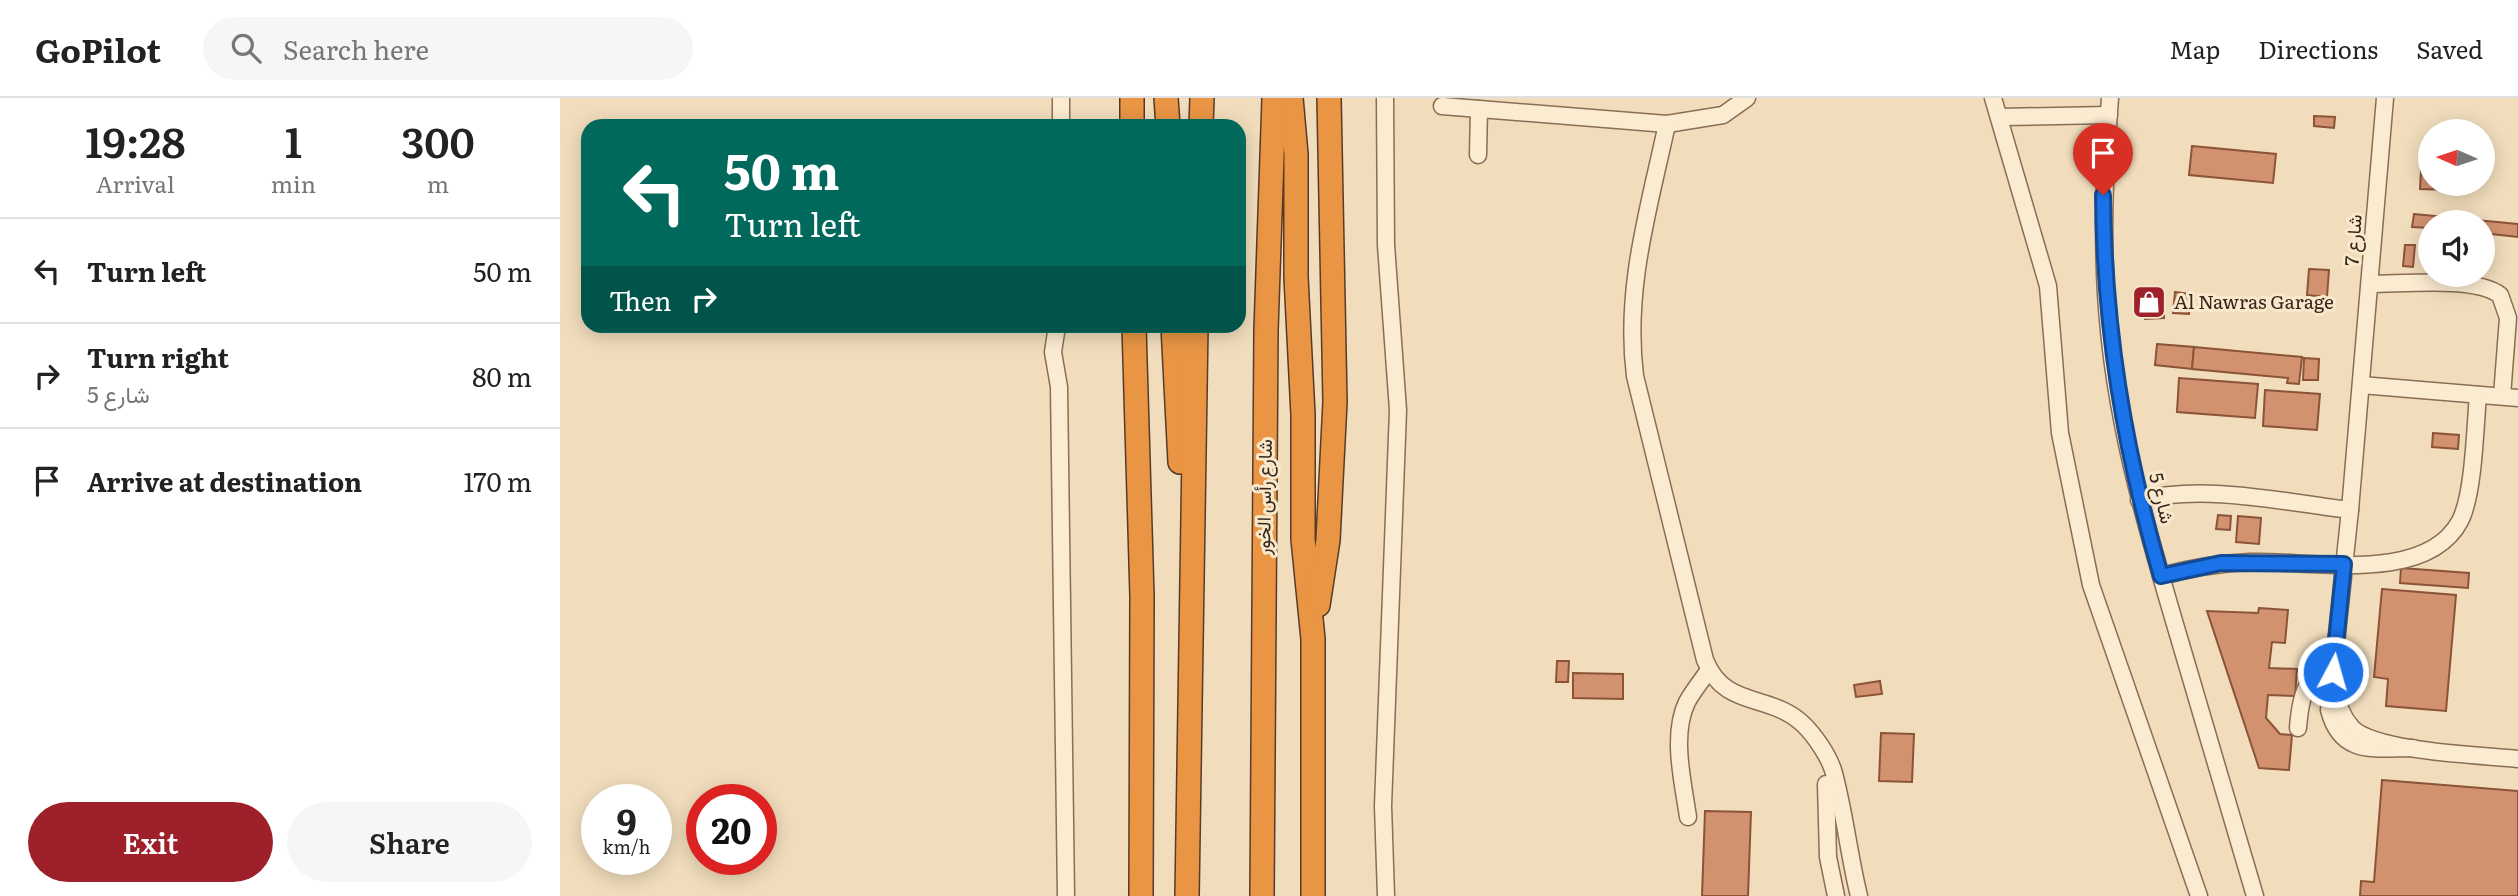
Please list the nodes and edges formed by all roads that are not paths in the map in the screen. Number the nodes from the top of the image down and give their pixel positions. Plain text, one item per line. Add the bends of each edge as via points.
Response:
1 (1061, 98) edge
2 (1132, 98) edge
3 (1166, 98) edge
4 (1202, 98) edge
5 (1274, 98) edge
6 (1292, 98) edge
7 (1329, 98) edge
8 (1343, 98) edge
9 (1385, 98) edge
10 (1747, 98) edge
11 (1993, 98) edge
12 (2110, 98) edge
13 (2385, 98) edge
14 (1442, 106) dead end
15 (1479, 109) junction
16 (2109, 115) junction
17 (2000, 117) junction
18 (1061, 119) edge
19 (1132, 119) edge
20 (1168, 119) edge
21 (1201, 119) edge
22 (1667, 124) junction
23 (1478, 155) dead end
24 (1330, 217) junction
25 (2371, 284) junction
26 (1056, 333) edge
27 (1134, 333) edge
28 (1172, 333) edge
29 (1196, 333) edge
30 (2361, 385) junction
31 (2479, 395) junction
32 (2510, 397) edge
33 (2138, 500) junction
34 (2350, 510) junction
35 (2344, 564) junction
36 (2161, 576) junction
37 (1189, 613) junction
38 (1313, 639) junction
39 (2335, 654) junction
40 (1709, 670) junction
41 (2298, 728) dead end
42 (1823, 754) junction
43 (2518, 758) edge
44 (1688, 817) dead end
45 (1066, 896) edge
46 (1141, 896) edge
47 (1187, 896) edge
48 (1262, 896) edge
49 (1313, 896) edge
50 (1386, 896) edge
51 (1836, 896) edge
52 (1859, 896) edge
53 (2199, 896) edge
54 (2255, 896) edge

1 - 18 street
2 - 19 highway
3 - 20 highway
4 - 21 highway
5 - 48 highway, شارع رأس الخور via 1266,330
6 - 38 highway via 1303,539
7 - 24 highway
8 - 24 highway via 1341,162
9 - 50 street via 1386,244 1398,410 1382,806
10 - 22 street via 1723,115
11 - 17 street
12 - 16 street, شارع 5
13 - 25 street, شارع 7
14 - 15 street
15 - 22 street
15 - 23 street
16 - 17 street
16 - 33 street, شارع 5 via 2103,195 2106,292 2113,361
17 - 53 street via 2048,286 2062,447 2091,585
22 - 40 street via 1633,281 1632,352
24 - 38 highway via 1335,402 1328,540
25 - 30 street, شارع 7
25 - 32 street via 2470,285 2488,287 2500,295 2508,318
26 - 45 street
27 - 46 highway via 1142,596
28 - 37 highway
29 - 37 highway
30 - 31 street
30 - 34 street, شارع 7
31 - 32 street
31 - 35 street via 2467,496 2454,530 2418,557
33 - 34 street via 2203,494
33 - 36 street, شارع 5
34 - 35 street, شارع 7
35 - 36 street via 2221,563
35 - 39 street, شارع 7
36 - 54 street, شارع 5
37 - 47 highway
38 - 49 highway
39 - 41 street via 2300,696
39 - 43 street, شارع 7 via 2333,672 2342,714 2368,738 2413,748
40 - 42 street via 1729,692 1772,704 1793,716 1811,733
40 - 44 street via 1687,703 1681,723
42 - 51 street via 1827,844
42 - 52 street via 1832,769

